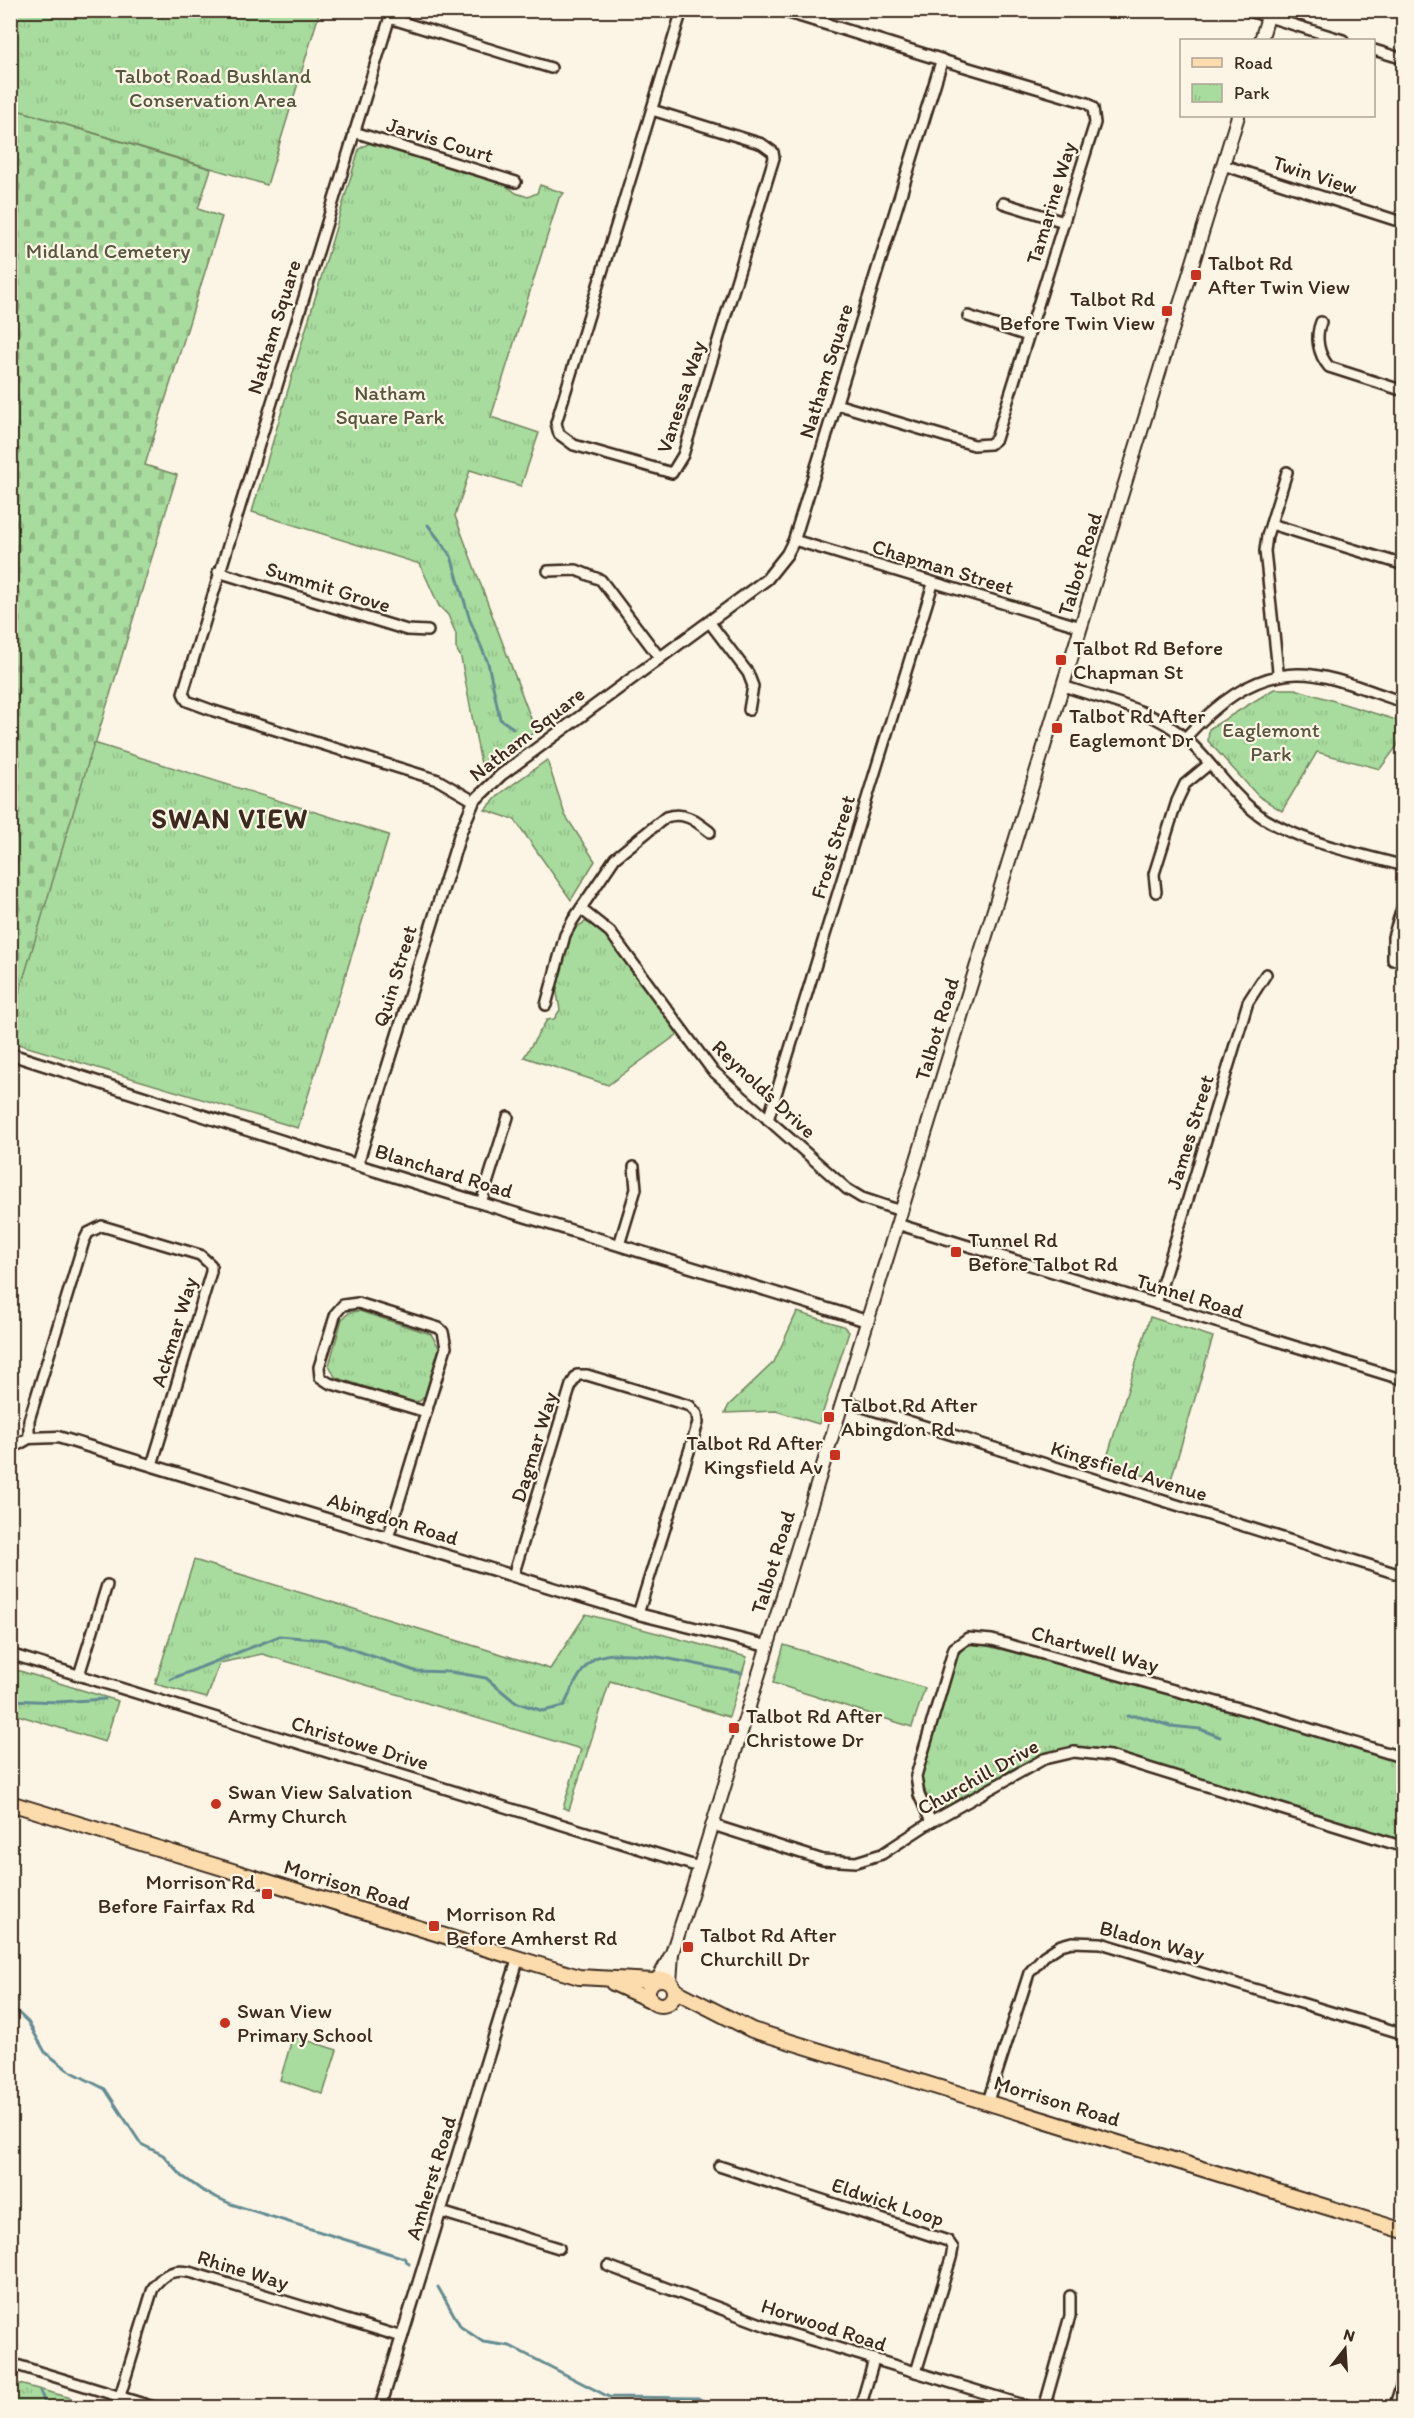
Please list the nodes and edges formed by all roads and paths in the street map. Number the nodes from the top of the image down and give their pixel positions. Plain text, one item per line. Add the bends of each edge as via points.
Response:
1 (682, 10) edge
2 (781, 10) edge
3 (1246, 10) edge
4 (390, 14) edge
5 (1269, 14) edge
6 (1261, 39) edge
7 (1340, 39) edge
8 (1375, 50) edge
9 (1404, 59) edge
10 (942, 60) junction
11 (550, 68) dead end
12 (652, 110) junction
13 (1238, 117) edge
14 (354, 132) junction
15 (1223, 165) junction
16 (516, 182) dead end
17 (1003, 203) dead end
18 (1395, 220) dead end
19 (1064, 222) junction
20 (968, 316) dead end
21 (1321, 322) dead end
22 (1028, 336) junction
23 (1404, 391) edge
24 (836, 404) junction
25 (1287, 472) dead end
26 (1271, 524) junction
27 (794, 540) junction
28 (1404, 565) edge
29 (548, 571) dead end
30 (218, 572) junction
31 (933, 584) junction
32 (710, 623) junction
33 (1082, 627) junction
34 (428, 631) dead end
35 (659, 657) junction
36 (1276, 677) junction
37 (1063, 686) junction
38 (1404, 702) edge
39 (748, 710) dead end
40 (1185, 738) junction
41 (1208, 765) junction
42 (474, 801) junction
43 (710, 832) dead end
44 (1404, 866) edge
45 (1156, 892) dead end
46 (1404, 902) edge
47 (581, 909) junction
48 (1393, 960) dead end
49 (1266, 974) dead end
50 (546, 1005) dead end
51 (10, 1054) edge
52 (508, 1117) dead end
53 (768, 1120) junction
54 (357, 1165) junction
55 (634, 1167) dead end
56 (481, 1203) junction
57 (902, 1211) junction
58 (897, 1224) junction
59 (619, 1245) junction
60 (1156, 1304) junction
61 (867, 1321) junction
62 (1404, 1380) edge
63 (844, 1401) junction
64 (426, 1412) junction
65 (29, 1438) junction
66 (10, 1449) edge
67 (152, 1465) junction
68 (388, 1538) junction
69 (513, 1576) junction
70 (1404, 1576) edge
71 (107, 1585) dead end
72 (638, 1614) junction
73 (767, 1646) junction
74 (10, 1654) edge
75 (79, 1675) junction
76 (1404, 1758) edge
77 (10, 1803) edge
78 (931, 1822) junction
79 (713, 1825) junction
80 (1404, 1847) edge
81 (699, 1868) junction
82 (518, 1959) junction
83 (603, 1979) junction
84 (664, 1983) junction
85 (650, 2000) junction
86 (668, 2004) junction
87 (701, 2004) junction
88 (1404, 2034) edge
89 (988, 2102) junction
90 (719, 2166) dead end
91 (441, 2212) junction
92 (1404, 2231) edge
93 (559, 2248) dead end
94 (608, 2266) dead end
95 (1070, 2296) dead end
96 (402, 2337) junction
97 (874, 2360) junction
98 (10, 2362) edge
99 (916, 2372) junction
100 (1404, 2377) edge
101 (120, 2396) junction
102 (157, 2408) edge
103 (380, 2408) edge
104 (860, 2408) edge
105 (1033, 2408) edge
106 (1044, 2408) edge
107 (1394, 2408) edge

1 - 12 street, Vanessa Way
2 - 10 street
3 - 5 street
4 - 11 street
4 - 14 street, Natham Square
5 - 6 main road
5 - 7 street
8 - 9 street
10 - 19 street, Tamarine Way via 1094,108 1095,123
10 - 24 street, Natham Square
12 - 12 street, Vanessa Way via 556,423 559,434 574,445 672,473 683,455 774,158 773,152 762,144
13 - 15 main road, Talbot Road
14 - 16 street, Jarvis Court
14 - 30 street, Natham Square
15 - 18 street, Twin View
15 - 33 main road, Talbot Road
17 - 19 street
19 - 22 street, Tamarine Way
20 - 22 street
21 - 23 street via 1317,337 1323,360 1336,370
22 - 24 street, Tamarine Way via 1000,432 990,444 974,445
24 - 27 street, Natham Square
25 - 26 street
26 - 28 street
26 - 36 street via 1265,551
27 - 31 street, Chapman Street
27 - 32 street, Natham Square via 767,579
29 - 35 street via 576,570 601,580
30 - 34 street, Summit Grove via 407,630
30 - 42 street, Natham Square via 183,687 187,701 438,780
31 - 33 street, Chapman Street
31 - 53 street, Frost Street
32 - 35 street, Natham Square
32 - 39 street via 748,673 753,686
33 - 37 main road, Talbot Road
35 - 42 street, Natham Square via 501,775
36 - 38 street via 1298,674 1324,678
36 - 40 street via 1234,693
37 - 40 street via 1129,707
37 - 57 main road, Talbot Road
40 - 41 street
41 - 44 street via 1250,808 1280,827
41 - 45 street via 1185,784 1177,801 1154,874
42 - 54 street, Quin Street via 461,831
43 - 47 street via 683,815 666,817 615,858
46 - 48 street via 1393,937
47 - 50 street via 565,934
47 - 53 street, Reynolds Drive via 610,932 712,1070
49 - 60 street, James Street via 1248,1002
51 - 54 street, Blanchard Road
52 - 56 street
53 - 57 street, Reynolds Drive via 848,1190
54 - 56 street, Blanchard Road
55 - 59 street via 636,1189
56 - 59 street, Blanchard Road
57 - 58 main road, Talbot Road
58 - 60 street, Tunnel Road
58 - 61 main road, Talbot Road
59 - 61 street, Blanchard Road
60 - 62 street, Tunnel Road
61 - 63 main road, Talbot Road
63 - 70 street, Kingsfield Avenue
63 - 73 main road, Talbot Road
64 - 64 street via 446,1347 443,1332 358,1303 344,1305 336,1313 320,1377
64 - 68 street
65 - 66 street, Abingdon Road
65 - 67 street, Abingdon Road via 58,1437
65 - 67 street, Ackmar Way via 29,1420 84,1241 88,1233 102,1226 200,1255 210,1265
67 - 68 street, Abingdon Road
68 - 69 street, Abingdon Road
69 - 72 street, Abingdon Road
69 - 72 street, Dagmar Way via 577,1376 587,1375 690,1406 698,1423
71 - 75 street
72 - 73 street, Abingdon Road
73 - 79 main road, Talbot Road
74 - 75 street, Christowe Drive
75 - 81 street, Christowe Drive
76 - 78 street, Chartwell Way via 1082,1663 992,1640 968,1638 954,1648 916,1776 919,1795
77 - 82 main road, Morrison Road
78 - 79 street, Churchill Drive via 882,1854 846,1863 823,1860
78 - 80 street, Churchill Drive via 1044,1760 1064,1753 1086,1752 1110,1756
79 - 81 main road, Talbot Road
81 - 84 main road, Talbot Road
82 - 83 main road, Morrison Road via 579,1977
82 - 91 street, Amherst Road
83 - 84 main road, Morrison Road
83 - 85 main road, Morrison Road
84 - 85 main road via 647,1990
84 - 86 main road
84 - 87 main road, Morrison Road
85 - 86 main road, Morrison Road via 658,2005
86 - 87 main road, Morrison Road
87 - 89 main road, Morrison Road via 753,2030
88 - 89 street, Bladon Way via 1101,1943 1072,1942 1052,1950 1029,1972
89 - 92 main road, Morrison Road
90 - 99 street, Eldwick Loop via 948,2241 953,2248 951,2258
91 - 93 street
91 - 96 street, Amherst Road
94 - 97 street, Horwood Road via 769,2327
95 - 106 street via 1070,2316
96 - 101 street, Rhine Way via 193,2273 169,2272 153,2288
96 - 103 street, Amherst Road
97 - 99 street, Horwood Road
97 - 104 street
98 - 101 street
99 - 105 street, Horwood Road
100 - 107 street
101 - 102 street

